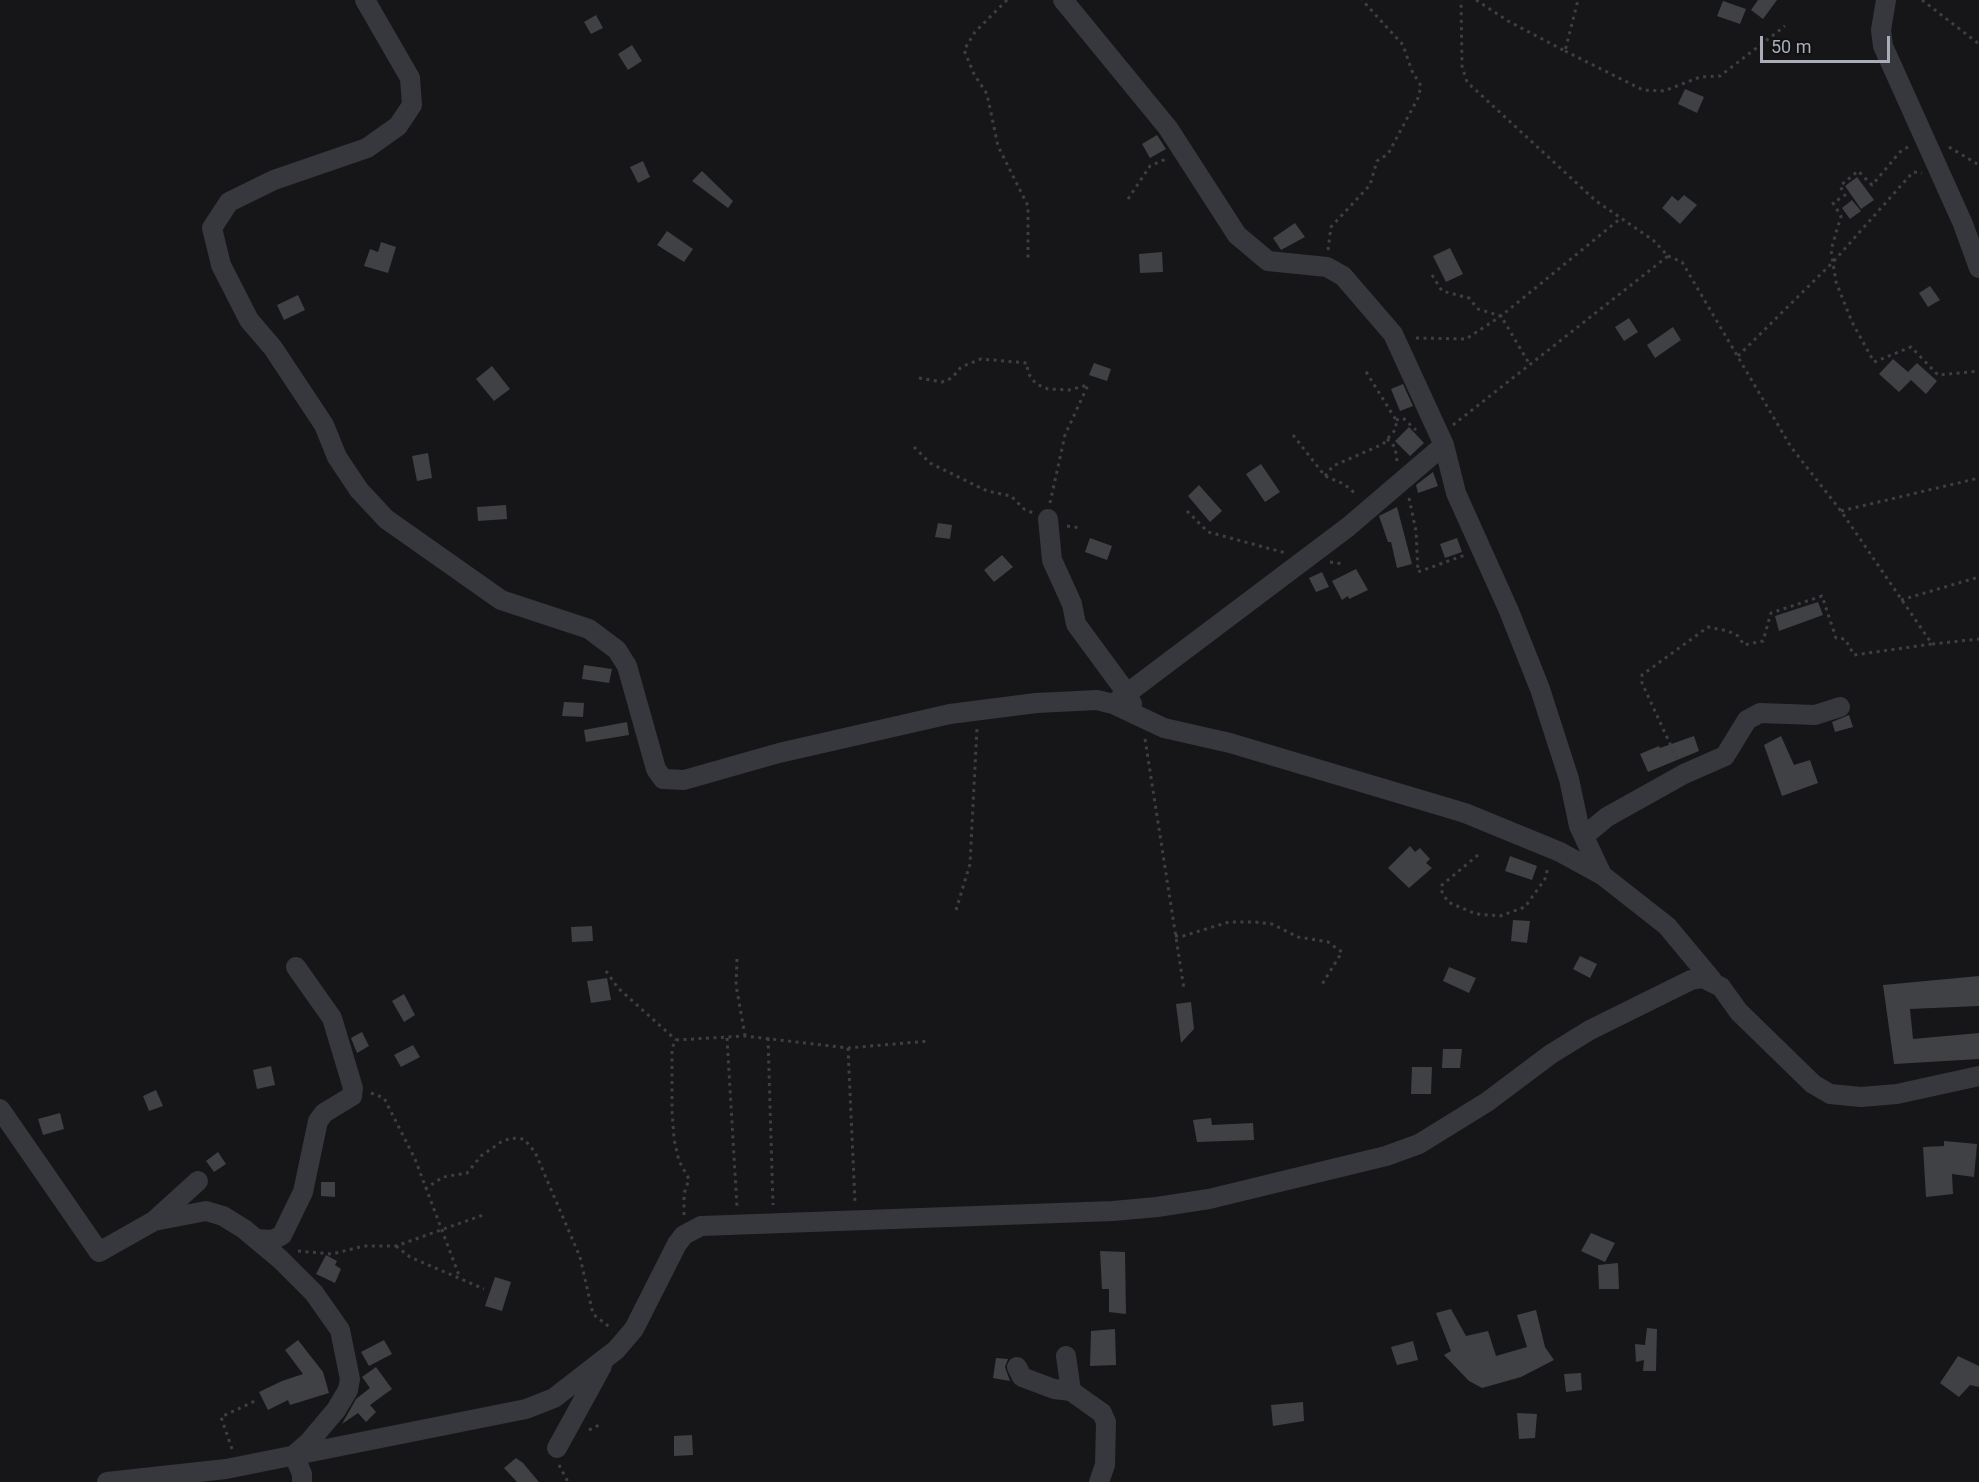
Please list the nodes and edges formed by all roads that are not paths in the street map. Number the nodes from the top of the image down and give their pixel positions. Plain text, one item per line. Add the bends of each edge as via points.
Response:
1 (365, 0) edge
2 (1063, 0) edge
3 (1886, 0) edge
4 (1979, 268) edge
5 (1442, 440) junction
6 (1048, 519) road end
7 (1120, 698) junction
8 (1840, 707) dead end
9 (1584, 836) junction
10 (1602, 875) junction
11 (296, 967) dead end
12 (1712, 980) junction
13 (1979, 1076) edge
14 (0, 1109) edge
15 (198, 1181) dead end
16 (154, 1221) junction
17 (256, 1239) junction
18 (1066, 1356) dead end
19 (606, 1358) junction
20 (1017, 1367) dead end
21 (1071, 1391) junction
22 (556, 1448) dead end
23 (294, 1455) junction
24 (107, 1482) edge
25 (302, 1482) edge
26 (1099, 1482) edge

1 - 7 street via 410,78 412,105 398,126 367,148 274,180 229,202 213,228 221,265 249,320 273,348 324,425 337,457 359,490 386,519 501,600 589,629 617,650 627,666 656,769 663,778 684,780 950,714
2 - 5 street via 1131,80 1237,235 1268,261 1327,267 1343,276 1393,334
3 - 4 street via 1881,30 1883,46
5 - 7 street via 1402,481 1306,559
5 - 9 street via 1456,493 1540,689
6 - 7 street via 1052,560 1072,604 1076,624
7 - 10 street via 1142,717 1164,728 1230,743 1465,813 1551,848
8 - 9 street via 1815,714 1760,713 1747,720 1725,756 1607,817
9 - 10 street
10 - 12 street via 1667,926
11 - 17 street via 332,1018 352,1096 318,1121 303,1192 282,1235
12 - 13 street via 1813,1084 1830,1094 1897,1094
12 - 19 street via 1698,978 1683,983 1590,1030 1487,1102 1419,1144 1386,1156 1209,1199 1157,1207 700,1226 684,1235 634,1329
14 - 16 street via 99,1252
15 - 16 street
16 - 17 street via 206,1211 223,1216
17 - 23 street via 314,1293 340,1330 350,1378 336,1410
18 - 21 street
19 - 22 street
19 - 23 street via 554,1398 526,1409
20 - 21 street via 1022,1377
21 - 26 street via 1102,1413 1106,1422 1105,1465
23 - 24 street
23 - 25 street

